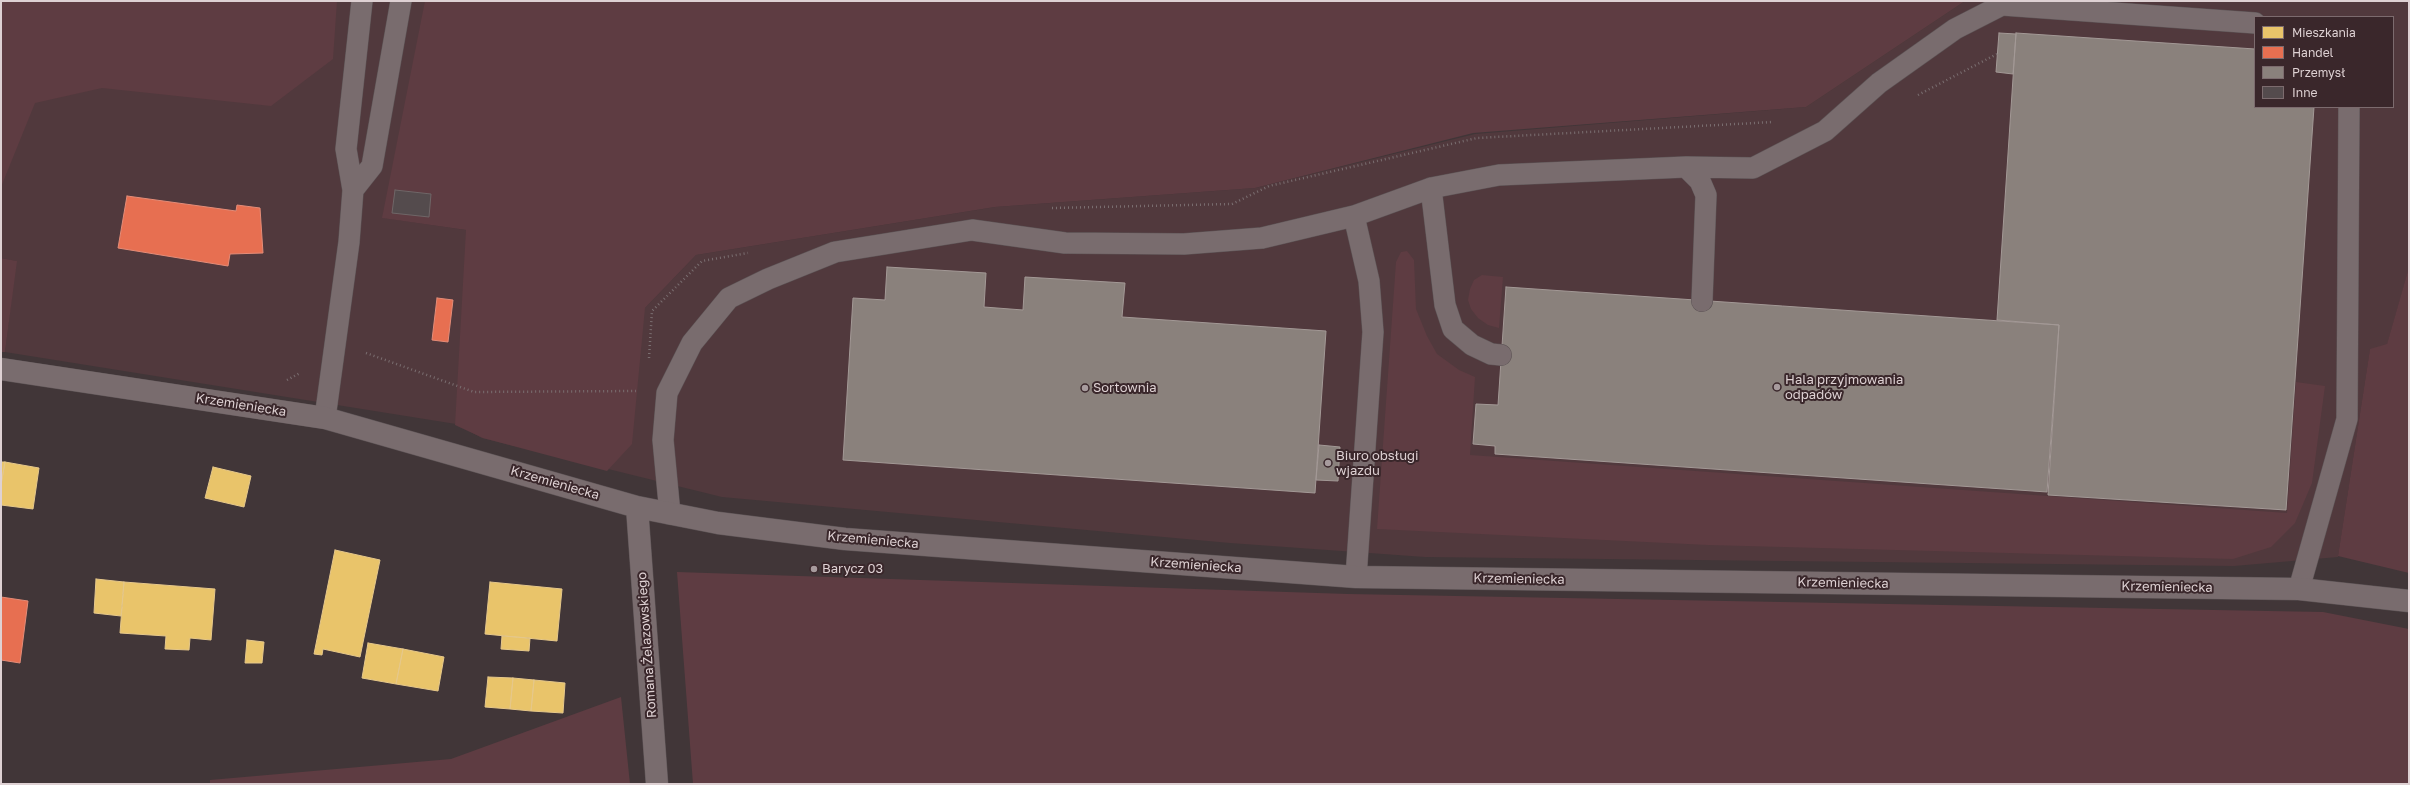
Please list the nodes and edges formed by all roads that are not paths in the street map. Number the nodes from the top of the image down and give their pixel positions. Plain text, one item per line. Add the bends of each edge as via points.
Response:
1 (362, 1) edge
2 (401, 1) edge
3 (2254, 24) edge
4 (2349, 108) edge
5 (1686, 167) junction
6 (1431, 188) junction
7 (353, 190) junction
8 (1354, 216) junction
9 (1702, 301) dead end
10 (1501, 355) dead end
11 (1, 369) edge
12 (325, 418) junction
13 (637, 507) junction
14 (670, 514) junction
15 (1356, 577) junction
16 (2300, 589) junction
17 (2409, 601) edge
18 (657, 784) edge

1 - 7 lane via 346,149
2 - 7 lane via 372,166
3 - 5 lane via 2002,5 1954,29 1885,78 1825,131 1753,168
4 - 16 lane via 2347,419
5 - 6 lane via 1499,175
5 - 9 lane via 1700,181 1706,195
6 - 8 lane
6 - 10 lane via 1445,305 1453,329 1472,345 1491,354
7 - 12 lane via 349,242
8 - 14 lane via 1262,238 1184,244 1065,243 972,230 835,252 768,279 729,298 692,343 667,393 663,440
8 - 15 lane via 1369,281 1373,332
11 - 12 street, Krzemieniecka
12 - 13 street, Krzemieniecka
13 - 14 street, Krzemieniecka
13 - 18 street, Romana Żelazowskiego
14 - 15 street, Krzemieniecka via 718,524 845,539
15 - 16 street, Krzemieniecka
16 - 17 street, Krzemieniecka

